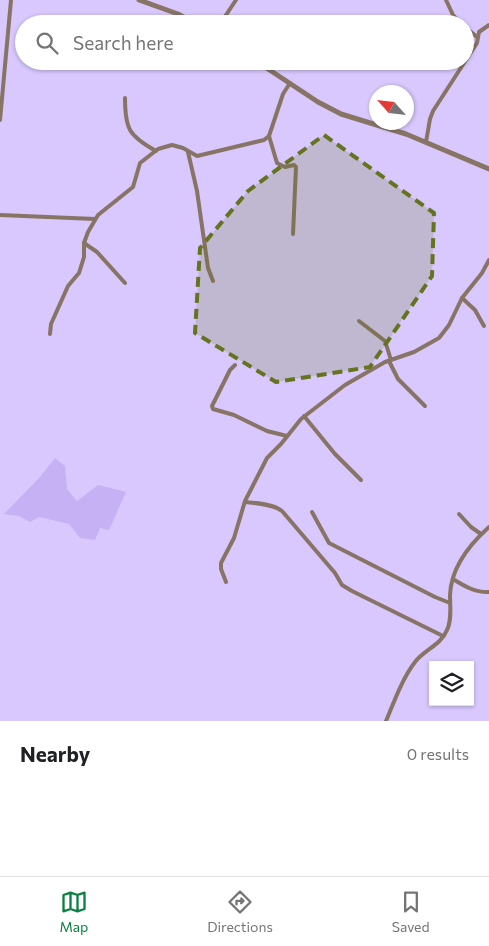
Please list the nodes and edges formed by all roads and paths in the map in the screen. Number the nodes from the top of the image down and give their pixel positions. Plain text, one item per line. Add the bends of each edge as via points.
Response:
1 (11, 0) edge
2 (139, 0) edge
3 (236, 0) edge
4 (446, 0) edge
5 (180, 15) edge
6 (226, 15) edge
7 (453, 15) edge
8 (489, 25) edge
9 (474, 34) edge
10 (477, 37) junction
11 (474, 48) edge
12 (270, 70) edge
13 (460, 70) edge
14 (290, 83) junction
15 (125, 98) dead end
16 (0, 120) edge
17 (268, 136) junction
18 (426, 142) junction
19 (156, 151) junction
20 (188, 152) junction
21 (489, 169) edge
22 (0, 216) edge
23 (95, 219) junction
24 (293, 234) dead end
25 (84, 243) junction
26 (489, 260) edge
27 (213, 280) dead end
28 (125, 283) dead end
29 (462, 298) junction
30 (359, 320) dead end
31 (484, 326) dead end
32 (50, 334) dead end
33 (390, 360) junction
34 (235, 365) dead end
35 (425, 406) dead end
36 (304, 416) junction
37 (287, 436) junction
38 (361, 480) dead end
39 (245, 502) junction
40 (312, 512) dead end
41 (459, 514) dead end
42 (489, 526) edge
43 (481, 534) junction
44 (453, 579) junction
45 (226, 582) dead end
46 (489, 592) edge
47 (450, 603) junction
48 (443, 636) junction
49 (386, 721) edge

1 - 16 street
2 - 5 street
3 - 6 street
4 - 7 street
8 - 10 street via 480,30
9 - 10 street
10 - 11 street
12 - 14 street
13 - 18 street via 430,119
14 - 17 street
14 - 18 street via 341,114
15 - 19 street via 126,118 133,135
17 - 20 street via 254,144 211,154 197,156
17 - 24 street via 277,163 285,167 296,166
18 - 21 street
19 - 20 street via 172,146
19 - 23 street via 140,163 136,181 130,190
20 - 27 street via 208,268
22 - 23 street
23 - 25 street
25 - 28 street via 97,252
25 - 32 street via 79,273 68,286 51,324
26 - 29 street
29 - 31 street via 475,310
29 - 33 street via 439,338 414,352
30 - 33 street via 384,341
33 - 35 street via 398,378
33 - 36 street via 345,385
34 - 37 street via 213,409 234,415 266,431
36 - 37 street
36 - 38 street via 334,454
37 - 39 street via 264,462
39 - 45 street via 222,563
39 - 48 street via 282,511 342,584 352,591
40 - 47 street via 329,543
41 - 43 street
42 - 43 street
43 - 44 street via 462,559
44 - 46 street via 470,589
44 - 47 street
47 - 48 street via 448,628
48 - 49 street via 412,666

